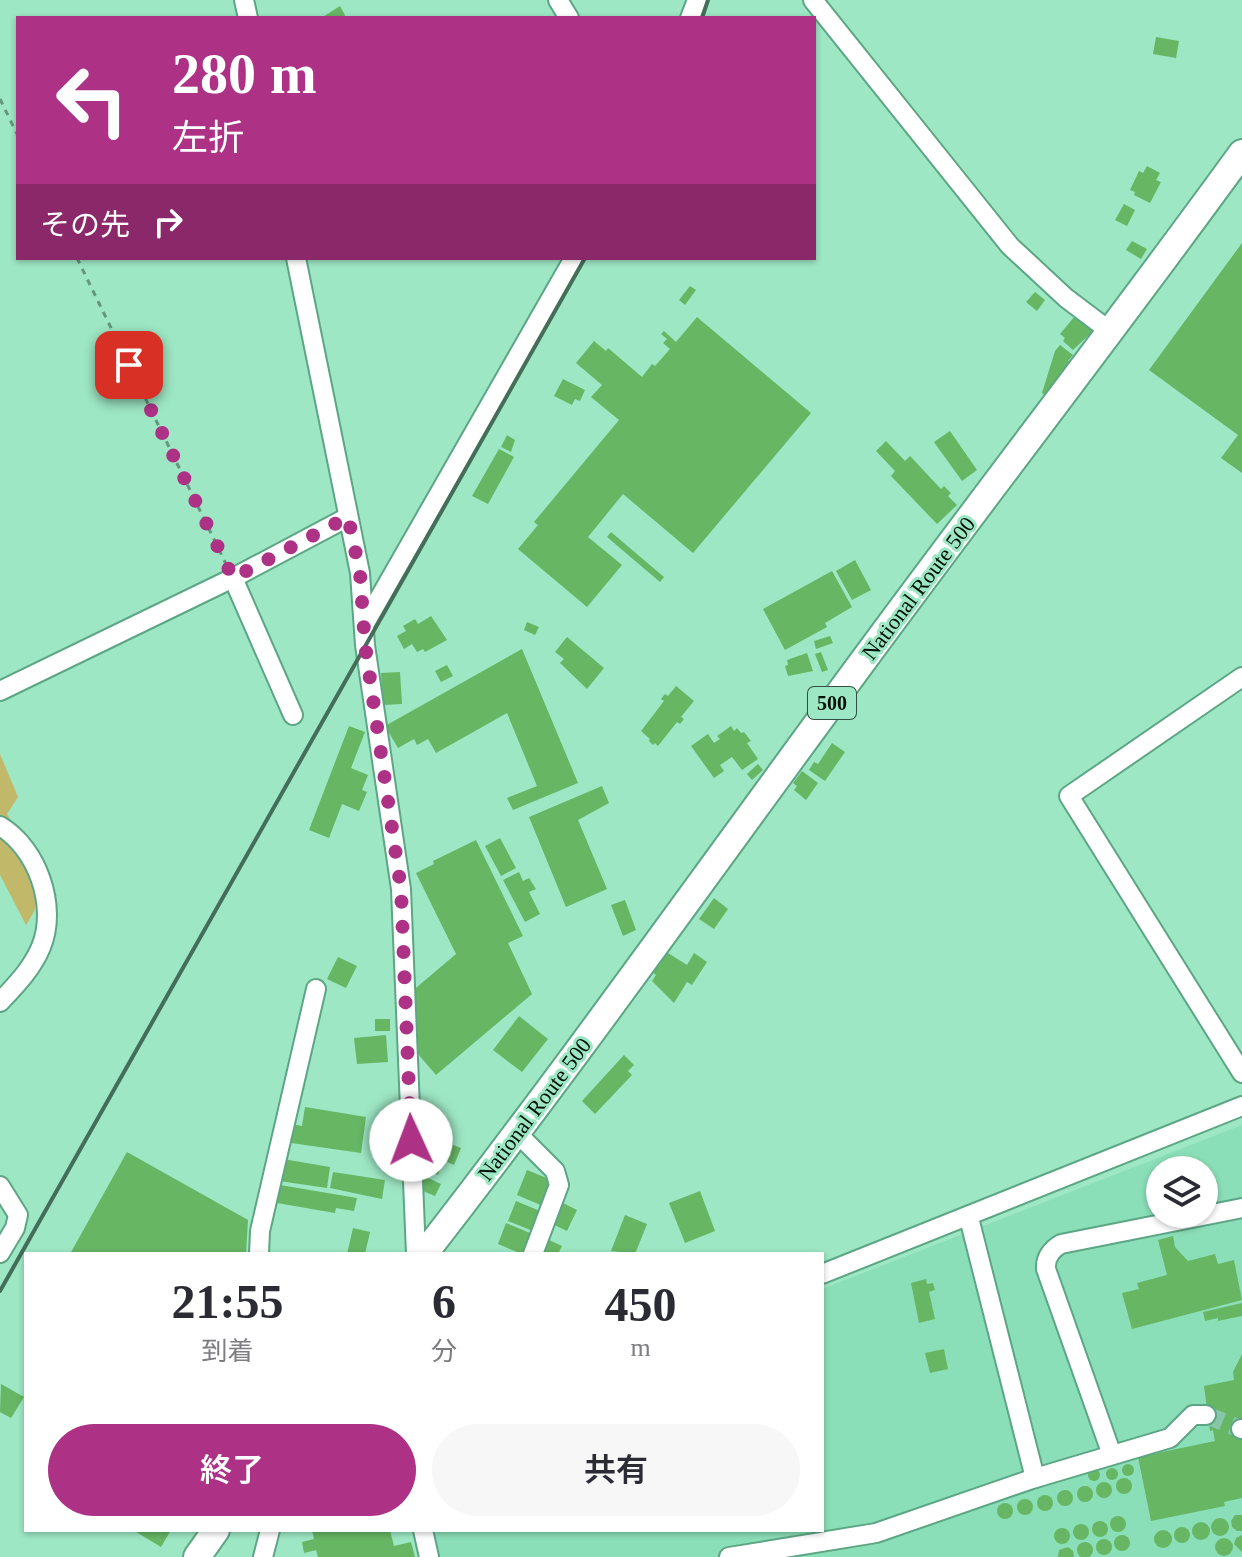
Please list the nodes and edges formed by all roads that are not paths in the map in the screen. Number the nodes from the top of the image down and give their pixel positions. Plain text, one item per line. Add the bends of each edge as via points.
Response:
1 (813, 0) edge
2 (1242, 153) edge
3 (296, 260) edge
4 (573, 260) edge
5 (1111, 332) junction
6 (348, 517) junction
7 (233, 578) junction
8 (364, 625) junction
9 (1242, 677) edge
10 (0, 691) edge
11 (293, 715) dead end
12 (0, 826) edge
13 (316, 989) dead end
14 (0, 1002) edge
15 (1242, 1073) edge
16 (1242, 1106) edge
17 (518, 1134) junction
18 (0, 1186) edge
19 (1242, 1208) edge
20 (969, 1218) junction
21 (259, 1252) edge
22 (416, 1252) edge
23 (426, 1252) edge
24 (534, 1252) edge
25 (0, 1253) edge
26 (824, 1273) edge
27 (1206, 1415) dead end
28 (1112, 1455) junction
29 (1035, 1478) junction
30 (215, 1532) edge
31 (269, 1532) edge
32 (423, 1532) edge
33 (197, 1557) edge
34 (263, 1557) edge
35 (429, 1557) edge
36 (729, 1557) edge

1 - 5 street via 1010,246
2 - 5 highway, National Route 500 / 500
3 - 6 street
4 - 8 street
5 - 17 highway, National Route 500 / 500
6 - 7 street
6 - 8 street
7 - 10 street
7 - 11 street
8 - 22 street via 401,889
9 - 15 street via 1069,796
12 - 14 street via 29,853 39,875 46,920 33,962
13 - 21 street
16 - 20 street
17 - 23 highway, National Route 500 / 500
17 - 24 street via 555,1171 559,1185
18 - 25 street via 18,1215
19 - 28 street via 1061,1244 1047,1258 1046,1269
20 - 26 street
20 - 29 street
27 - 28 street via 1193,1415 1170,1438
28 - 29 street
29 - 36 street via 876,1533
30 - 33 highway
31 - 34 street
32 - 35 street

